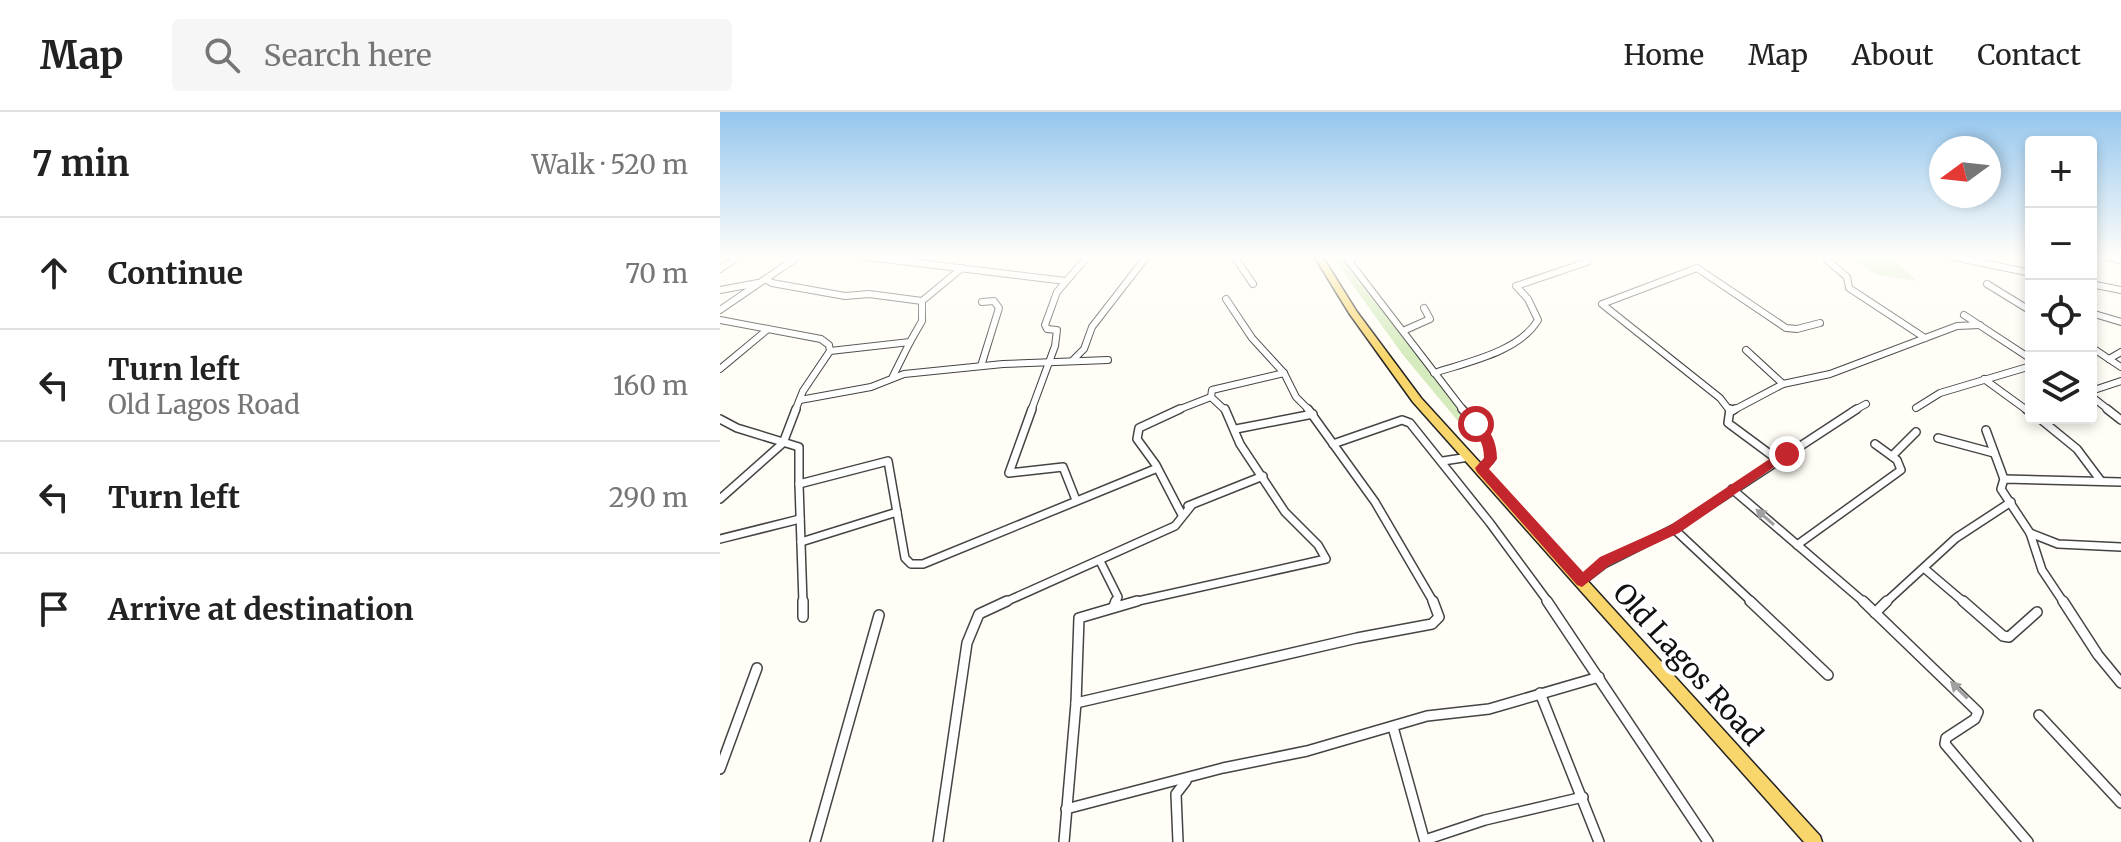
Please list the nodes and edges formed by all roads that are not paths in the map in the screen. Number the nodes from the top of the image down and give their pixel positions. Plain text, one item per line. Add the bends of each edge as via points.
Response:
1 (749, 290) edge
2 (812, 290) edge
3 (935, 290) edge
4 (1060, 290) edge
5 (1121, 290) edge
6 (1339, 290) edge
7 (1371, 290) edge
8 (1519, 290) edge
9 (1640, 290) edge
10 (1732, 290) edge
11 (1852, 290) edge
12 (1997, 290) edge
13 (1226, 299) dead end
14 (922, 301) junction
15 (982, 302) dead end
16 (2025, 307) edge
17 (1424, 308) dead end
18 (720, 310) edge
19 (1964, 315) dead end
20 (2097, 315) edge
21 (720, 320) edge
22 (2121, 322) edge
23 (1820, 323) dead end
24 (1980, 325) junction
25 (768, 329) junction
26 (1403, 331) junction
27 (1925, 338) junction
28 (910, 342) junction
29 (1746, 350) dead end
30 (830, 351) junction
31 (2097, 351) edge
32 (2121, 352) edge
33 (2025, 355) edge
34 (2109, 359) junction
35 (1108, 360) dead end
36 (1071, 361) junction
37 (1048, 363) junction
38 (981, 366) junction
39 (2121, 367) edge
40 (2025, 368) edge
41 (720, 369) edge
42 (1284, 373) junction
43 (1434, 373) junction
44 (893, 376) junction
45 (1984, 379) junction
46 (2121, 381) edge
47 (1783, 384) junction
48 (2097, 391) edge
49 (1211, 397) junction
50 (2097, 399) edge
51 (800, 400) junction
52 (1866, 404) dead end
53 (1916, 408) dead end
54 (2025, 409) edge
55 (1730, 412) junction
56 (1313, 414) junction
57 (720, 419) edge
58 (2121, 420) edge
59 (2046, 424) edge
60 (1236, 429) junction
61 (1986, 430) dead end
62 (1916, 432) dead end
63 (1938, 438) dead end
64 (783, 443) junction
65 (1333, 444) junction
66 (1875, 444) dead end
67 (1994, 453) junction
68 (1892, 456) junction
69 (1471, 457) junction
70 (1778, 460) junction
71 (1443, 461) junction
72 (1482, 468) junction
73 (1155, 469) junction
74 (1263, 476) junction
75 (2004, 479) junction
76 (2101, 481) junction
77 (2120, 483) edge
78 (799, 484) junction
79 (1732, 489) junction
80 (720, 499) edge
81 (1076, 500) junction
82 (2011, 502) junction
83 (1178, 506) junction
84 (1191, 506) junction
85 (897, 512) junction
86 (1182, 515) junction
87 (800, 519) junction
88 (1674, 529) junction
89 (2030, 533) junction
90 (720, 539) edge
91 (801, 542) junction
92 (1797, 545) junction
93 (2121, 547) edge
94 (1100, 561) junction
95 (1925, 569) junction
96 (1582, 581) junction
97 (1114, 606) junction
98 (2037, 612) dead end
99 (1875, 613) junction
100 (879, 615) dead end
101 (803, 617) dead end
102 (757, 668) dead end
103 (1828, 675) dead end
104 (1599, 677) junction
105 (2121, 683) edge
106 (1540, 693) junction
107 (1076, 703) junction
108 (2039, 715) dead end
109 (1393, 727) junction
110 (720, 769) edge
111 (1188, 779) junction
112 (1164, 784) junction
113 (1176, 794) junction
114 (1583, 797) junction
115 (2121, 803) edge
116 (1066, 809) junction
117 (1425, 841) edge
118 (815, 842) edge
119 (938, 842) edge
120 (1064, 842) edge
121 (1178, 842) edge
122 (1599, 842) edge
123 (1708, 842) edge
124 (1814, 842) edge
125 (2028, 842) edge

1 - 18 street
2 - 14 street
3 - 14 street
4 - 37 street via 1045,325 1057,330
5 - 36 street
6 - 69 main road, Old Lagos Road via 1409,389
7 - 26 street
8 - 43 street via 1538,317 1537,326 1465,364
9 - 55 street via 1602,304 1720,398
10 - 23 street via 1786,328
11 - 27 street
12 - 16 street
13 - 42 street
14 - 28 street via 922,321
15 - 38 street via 994,301 999,308
17 - 26 street via 1430,319
19 - 24 street
20 - 22 street
21 - 25 street
24 - 27 street via 1957,326
24 - 33 street
25 - 30 street via 821,339
25 - 41 street
26 - 43 street
27 - 47 street via 1830,374
28 - 30 street
28 - 44 street
29 - 47 street
30 - 51 street
31 - 34 street
32 - 34 street
34 - 39 street
35 - 36 street
36 - 37 street
37 - 38 street
37 - 81 street via 1009,473 1063,467
38 - 44 street
40 - 45 street
42 - 49 street via 1212,390
42 - 56 street via 1296,397
43 - 72 street via 1486,436 1491,459
44 - 51 street via 871,387
45 - 53 street via 1940,393
45 - 54 street
46 - 48 street
47 - 55 street
49 - 60 street
49 - 73 street via 1139,428 1137,439
50 - 58 street
51 - 64 street
52 - 70 street
55 - 70 street via 1728,423
56 - 60 street
56 - 65 street
57 - 64 street
59 - 76 street via 2077,449
60 - 74 street via 1240,444
61 - 67 street
62 - 68 street
63 - 67 street
64 - 78 street via 799,447
64 - 80 street
65 - 71 street via 1406,421
65 - 107 street via 1375,502 1439,617 1432,624
66 - 68 street
67 - 75 street
68 - 92 street via 1901,470
69 - 71 street
69 - 72 main road, Old Lagos Road
70 - 79 street
71 - 104 street
72 - 96 main road, Old Lagos Road
73 - 81 street
73 - 83 street
74 - 84 street
74 - 97 street via 1285,512 1326,559 1286,572
75 - 76 street
75 - 82 street via 2001,489
76 - 77 street
78 - 85 street via 888,461
78 - 87 street
79 - 88 street
92 -> 79 street
81 - 85 street via 923,564 905,558
82 - 89 street
82 - 95 street via 1956,538
83 - 84 street
83 - 86 street
84 - 86 street
85 - 91 street
86 - 94 street via 1175,526
87 - 90 street
87 - 91 street
88 - 96 street via 1605,561
88 - 103 street
89 - 93 street via 2058,544
89 - 105 street via 2042,570
91 - 101 street
92 - 99 street
94 - 97 street via 1118,597
94 - 119 street via 979,614 967,643
95 - 98 street via 2003,636 2009,637
95 - 99 street
96 - 124 main road, Old Lagos Road
97 - 107 street via 1079,618
125 -> 99 street via 1945,744 1978,712
100 - 118 street
102 - 110 street
104 - 106 street
104 - 123 street
106 - 109 street via 1489,709 1427,716
106 - 114 street
107 - 116 street
108 - 115 street
109 - 111 street
109 - 117 street
111 - 112 street
111 - 113 street
112 - 113 street
112 - 116 street
113 - 121 street
114 - 117 street via 1485,820
114 - 122 street
116 - 120 street

